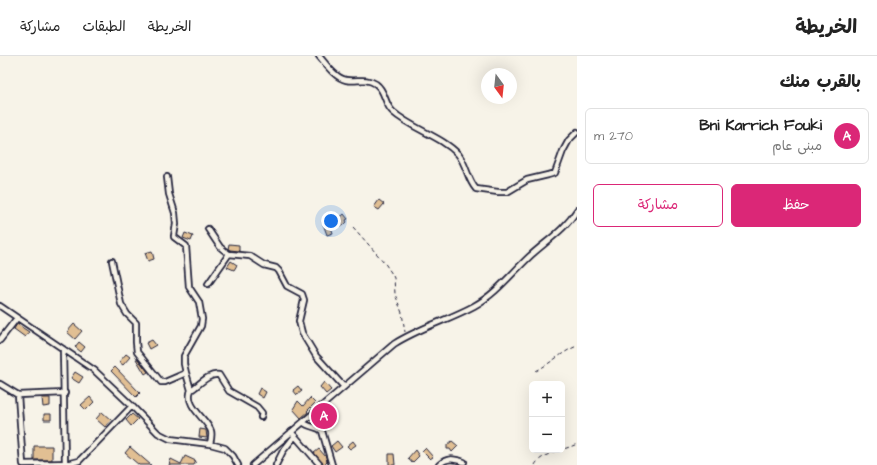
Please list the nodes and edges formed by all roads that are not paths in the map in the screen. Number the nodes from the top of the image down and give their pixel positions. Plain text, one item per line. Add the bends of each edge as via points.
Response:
1 (319, 56) edge
2 (577, 132) edge
3 (167, 177) dead end
4 (577, 210) edge
5 (208, 229) dead end
6 (229, 254) junction
7 (112, 260) dead end
8 (208, 284) dead end
9 (0, 306) edge
10 (17, 318) junction
11 (0, 340) edge
12 (63, 349) junction
13 (186, 373) junction
14 (0, 384) edge
15 (344, 387) junction
16 (191, 390) junction
17 (65, 393) junction
18 (18, 395) junction
19 (132, 406) junction
20 (261, 417) dead end
21 (303, 422) junction
22 (291, 432) junction
23 (295, 436) junction
24 (210, 444) junction
25 (464, 462) dead end
26 (66, 464) junction
27 (238, 465) edge
28 (253, 465) edge
29 (276, 465) edge
30 (320, 465) edge
31 (332, 465) edge
32 (439, 465) edge

1 - 2 street via 328,67 346,80 368,80 377,85 384,93 392,112 457,153 476,189 507,192 526,180 555,172 569,140
3 - 13 street via 175,213 174,237 186,246 189,288 199,302 202,319 201,326 184,356
4 - 15 street via 566,224 494,293 473,307 406,337 385,351
5 - 6 street via 220,247
6 - 8 street
6 - 15 street via 250,256 264,265 276,268 286,286 302,294 304,300 299,321 302,333 316,356
7 - 13 street via 121,304 136,323 137,352 163,382
9 - 10 street
10 - 11 street
10 - 12 street
12 - 17 street
12 - 19 street via 99,374
13 - 16 street
14 - 18 street
15 - 21 street
16 - 20 street via 211,376 219,375 229,391 257,407 262,413
16 - 24 street via 193,406 210,430
17 - 18 street
17 - 26 street
18 - 26 street via 23,464
19 - 24 street via 153,429 170,439
19 - 26 street via 79,461
21 - 22 street
21 - 31 street via 310,427 319,428 322,432
22 - 23 street
22 - 28 street
23 - 29 street
23 - 30 street
24 - 27 street via 225,448
25 - 32 street via 451,458

